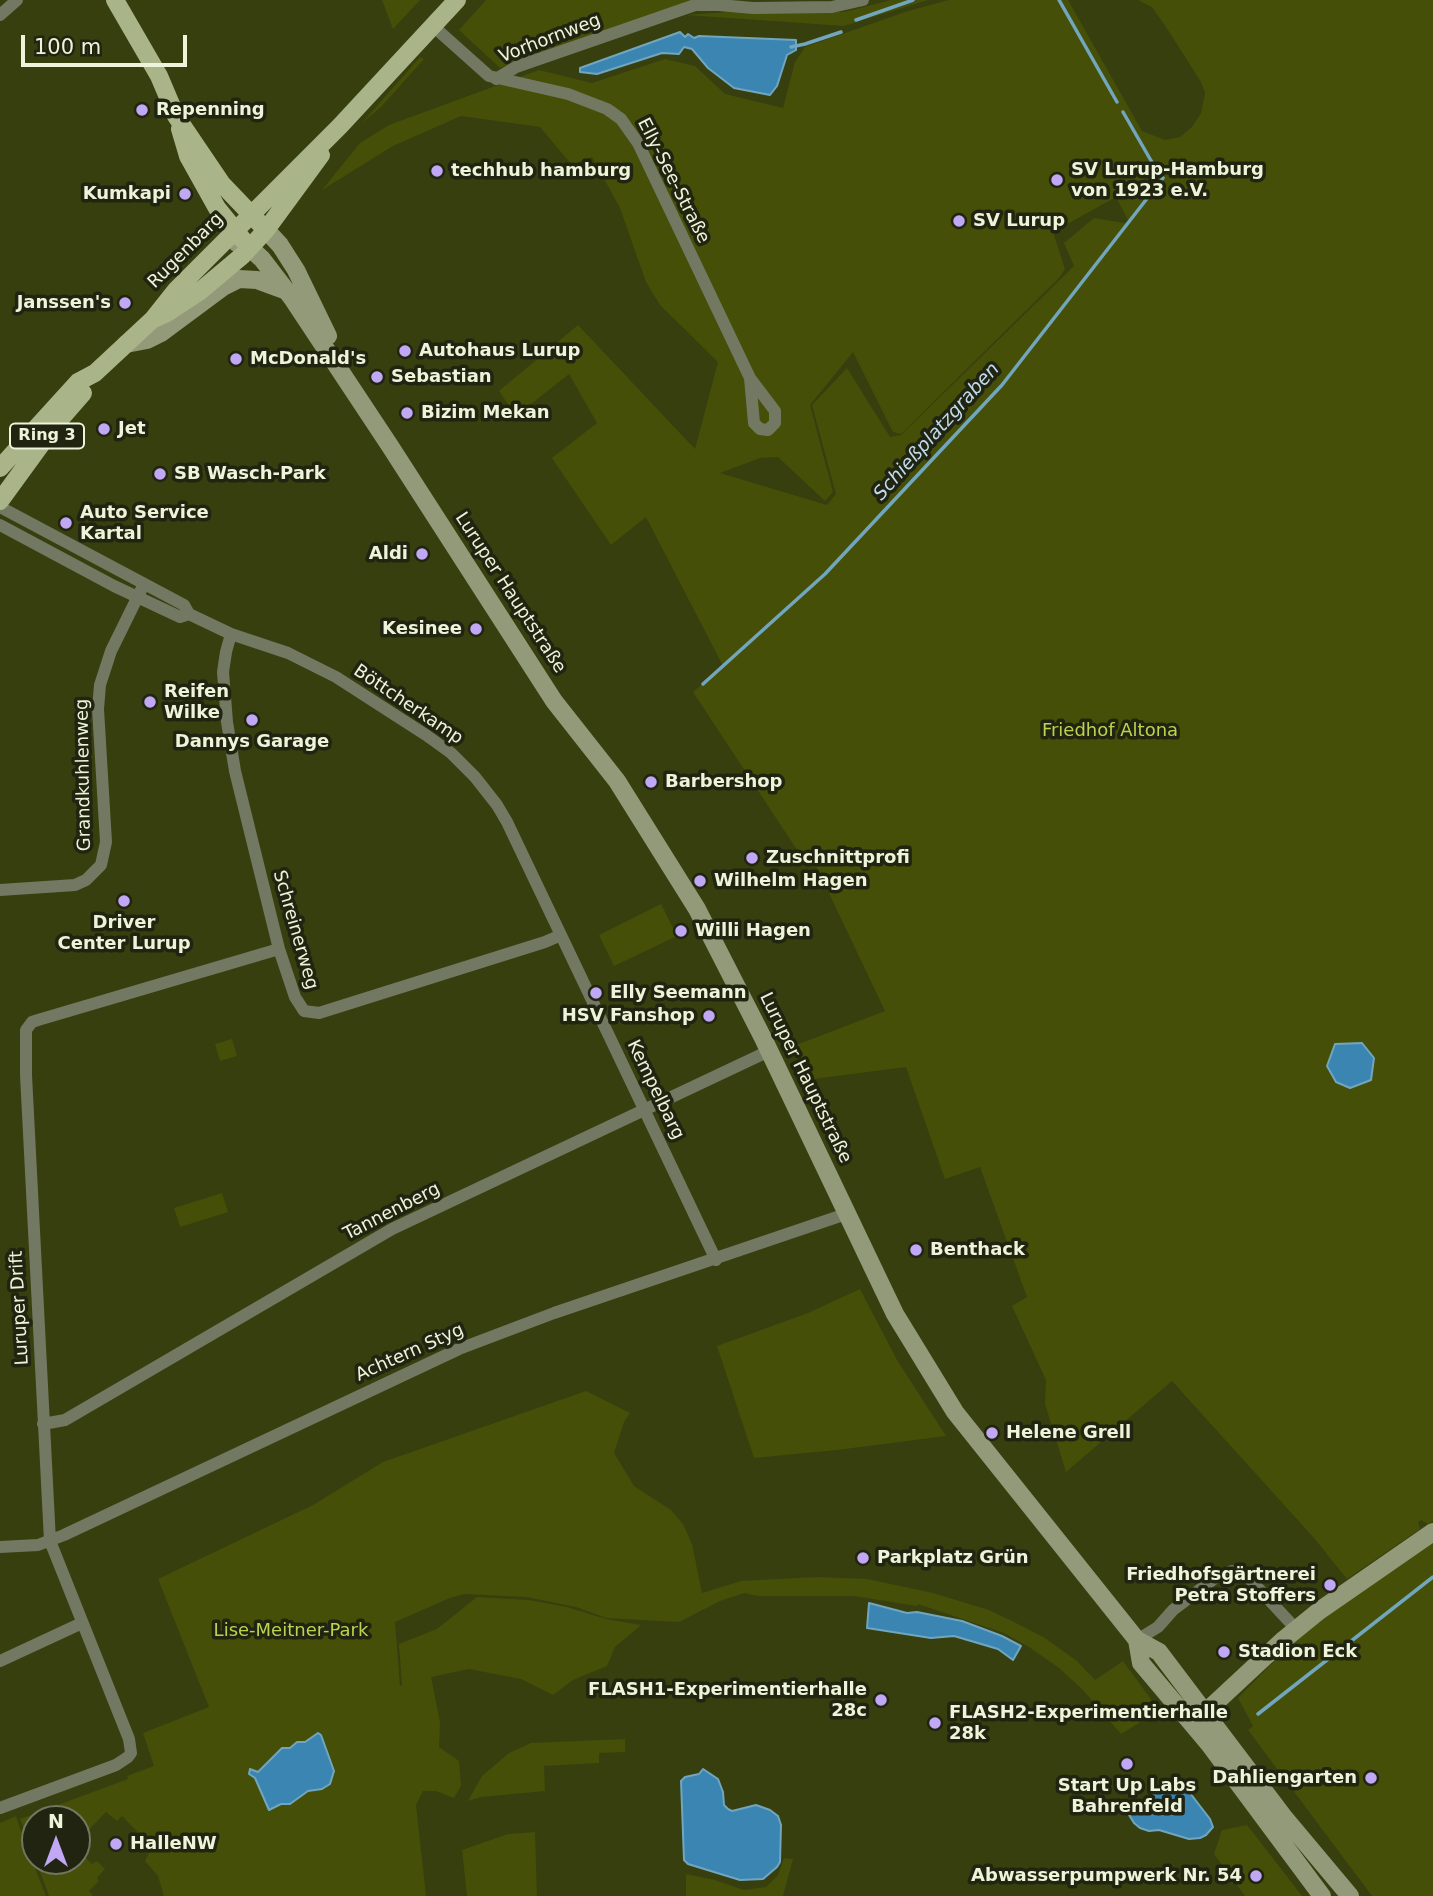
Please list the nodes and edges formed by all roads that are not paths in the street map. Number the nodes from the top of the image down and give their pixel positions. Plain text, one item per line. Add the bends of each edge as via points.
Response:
1 (17, 0) edge
2 (457, 0) edge
3 (863, 0) edge
4 (117, 1) edge
5 (0, 15) edge
6 (433, 26) junction
7 (496, 79) junction
8 (176, 116) junction
9 (340, 126) junction
10 (238, 224) junction
11 (263, 237) junction
12 (287, 292) junction
13 (153, 319) junction
14 (126, 344) junction
15 (95, 373) junction
16 (750, 378) dead end
17 (351, 387) junction
18 (0, 468) edge
19 (0, 501) edge
20 (0, 507) edge
21 (0, 525) edge
22 (144, 584) junction
23 (138, 597) junction
24 (189, 614) junction
25 (231, 634) junction
26 (0, 890) edge
27 (561, 935) junction
28 (279, 949) junction
29 (769, 1051) junction
30 (645, 1109) junction
31 (846, 1214) junction
32 (716, 1260) junction
33 (43, 1424) junction
34 (1433, 1532) edge
35 (50, 1541) junction
36 (0, 1547) edge
37 (82, 1623) junction
38 (1296, 1629) junction
39 (1137, 1640) junction
40 (0, 1661) edge
41 (1205, 1712) junction
42 (1191, 1724) junction
43 (0, 1808) edge
44 (1322, 1896) edge
45 (1350, 1896) edge

1 - 5 street
2 - 6 main road, Ring 3
3 - 7 street, Vorhornweg via 832,7 695,5 516,67
4 - 8 main road, Luruper Hauptstraße
6 - 7 street, Elly-See-Straße
6 - 9 main road, Ring 3
7 - 16 street, Elly-See-Straße via 593,102 621,119 631,131
8 - 10 main road, Luruper Hauptstraße via 222,184
8 - 10 main road, Luruper Hauptstraße via 188,156 217,208
9 - 10 main road, Ring 3
9 - 11 main road, Ring 3
10 - 11 main road, Luruper Hauptstraße
10 - 11 main road via 237,243
10 - 13 main road, Rugenbarg / Ring 3
11 - 12 main road, Luruper Hauptstraße
11 - 13 main road, Rugenbarg / Ring 3 via 199,292
11 - 17 main road, Luruper Hauptstraße via 280,245 296,270
12 - 14 main road via 257,280 239,279 161,334
12 - 17 main road, Luruper Hauptstraße
13 - 14 main road, Rugenbarg / Ring 3
14 - 15 main road, Rugenbarg / Ring 3
15 - 18 main road, Rugenbarg / Ring 3 via 78,382
15 - 19 main road, Rugenbarg / Ring 3
17 - 29 main road, Luruper Hauptstraße via 554,701 634,806 697,909
20 - 22 street, Böttcherkamp
21 - 23 street, Böttcherkamp
22 - 23 street, Grandkuhlenweg
22 - 24 street, Böttcherkamp via 184,605
23 - 24 street, Böttcherkamp via 180,617
23 - 26 street, Grandkuhlenweg via 100,685 106,842 101,864 75,885
24 - 25 street, Böttcherkamp
25 - 27 street, Böttcherkamp via 288,653 335,677 451,753 497,805
25 - 28 street, Schreinerweg via 223,672 230,747
27 - 28 street, Schreinerweg via 311,1013 295,997
27 - 30 street, Kempelbarg
28 - 33 street, Luruper Drift via 38,1020 26,1030
29 - 30 street, Tannenberg
29 - 31 main road, Luruper Hauptstraße
30 - 32 street, Kempelbarg
30 - 33 street, Tannenberg via 392,1229 65,1420
31 - 32 street, Achtern Styg
31 - 39 main road, Luruper Hauptstraße via 895,1314 955,1412
32 - 35 street, Achtern Styg via 459,1349
33 - 35 street, Luruper Drift
34 - 38 main road
35 - 36 street, Achtern Styg via 30,1547
35 - 37 street, Luruper Drift
37 - 40 street
37 - 43 street, Luruper Drift via 130,1739 131,1753 116,1765
38 - 39 street via 1248,1577 1232,1571 1215,1578
38 - 41 main road
39 - 41 main road, Luruper Hauptstraße via 1159,1652
39 - 42 main road, Luruper Hauptstraße via 1141,1663
41 - 42 main road
41 - 45 main road, Luruper Hauptstraße
42 - 44 main road, Luruper Hauptstraße

